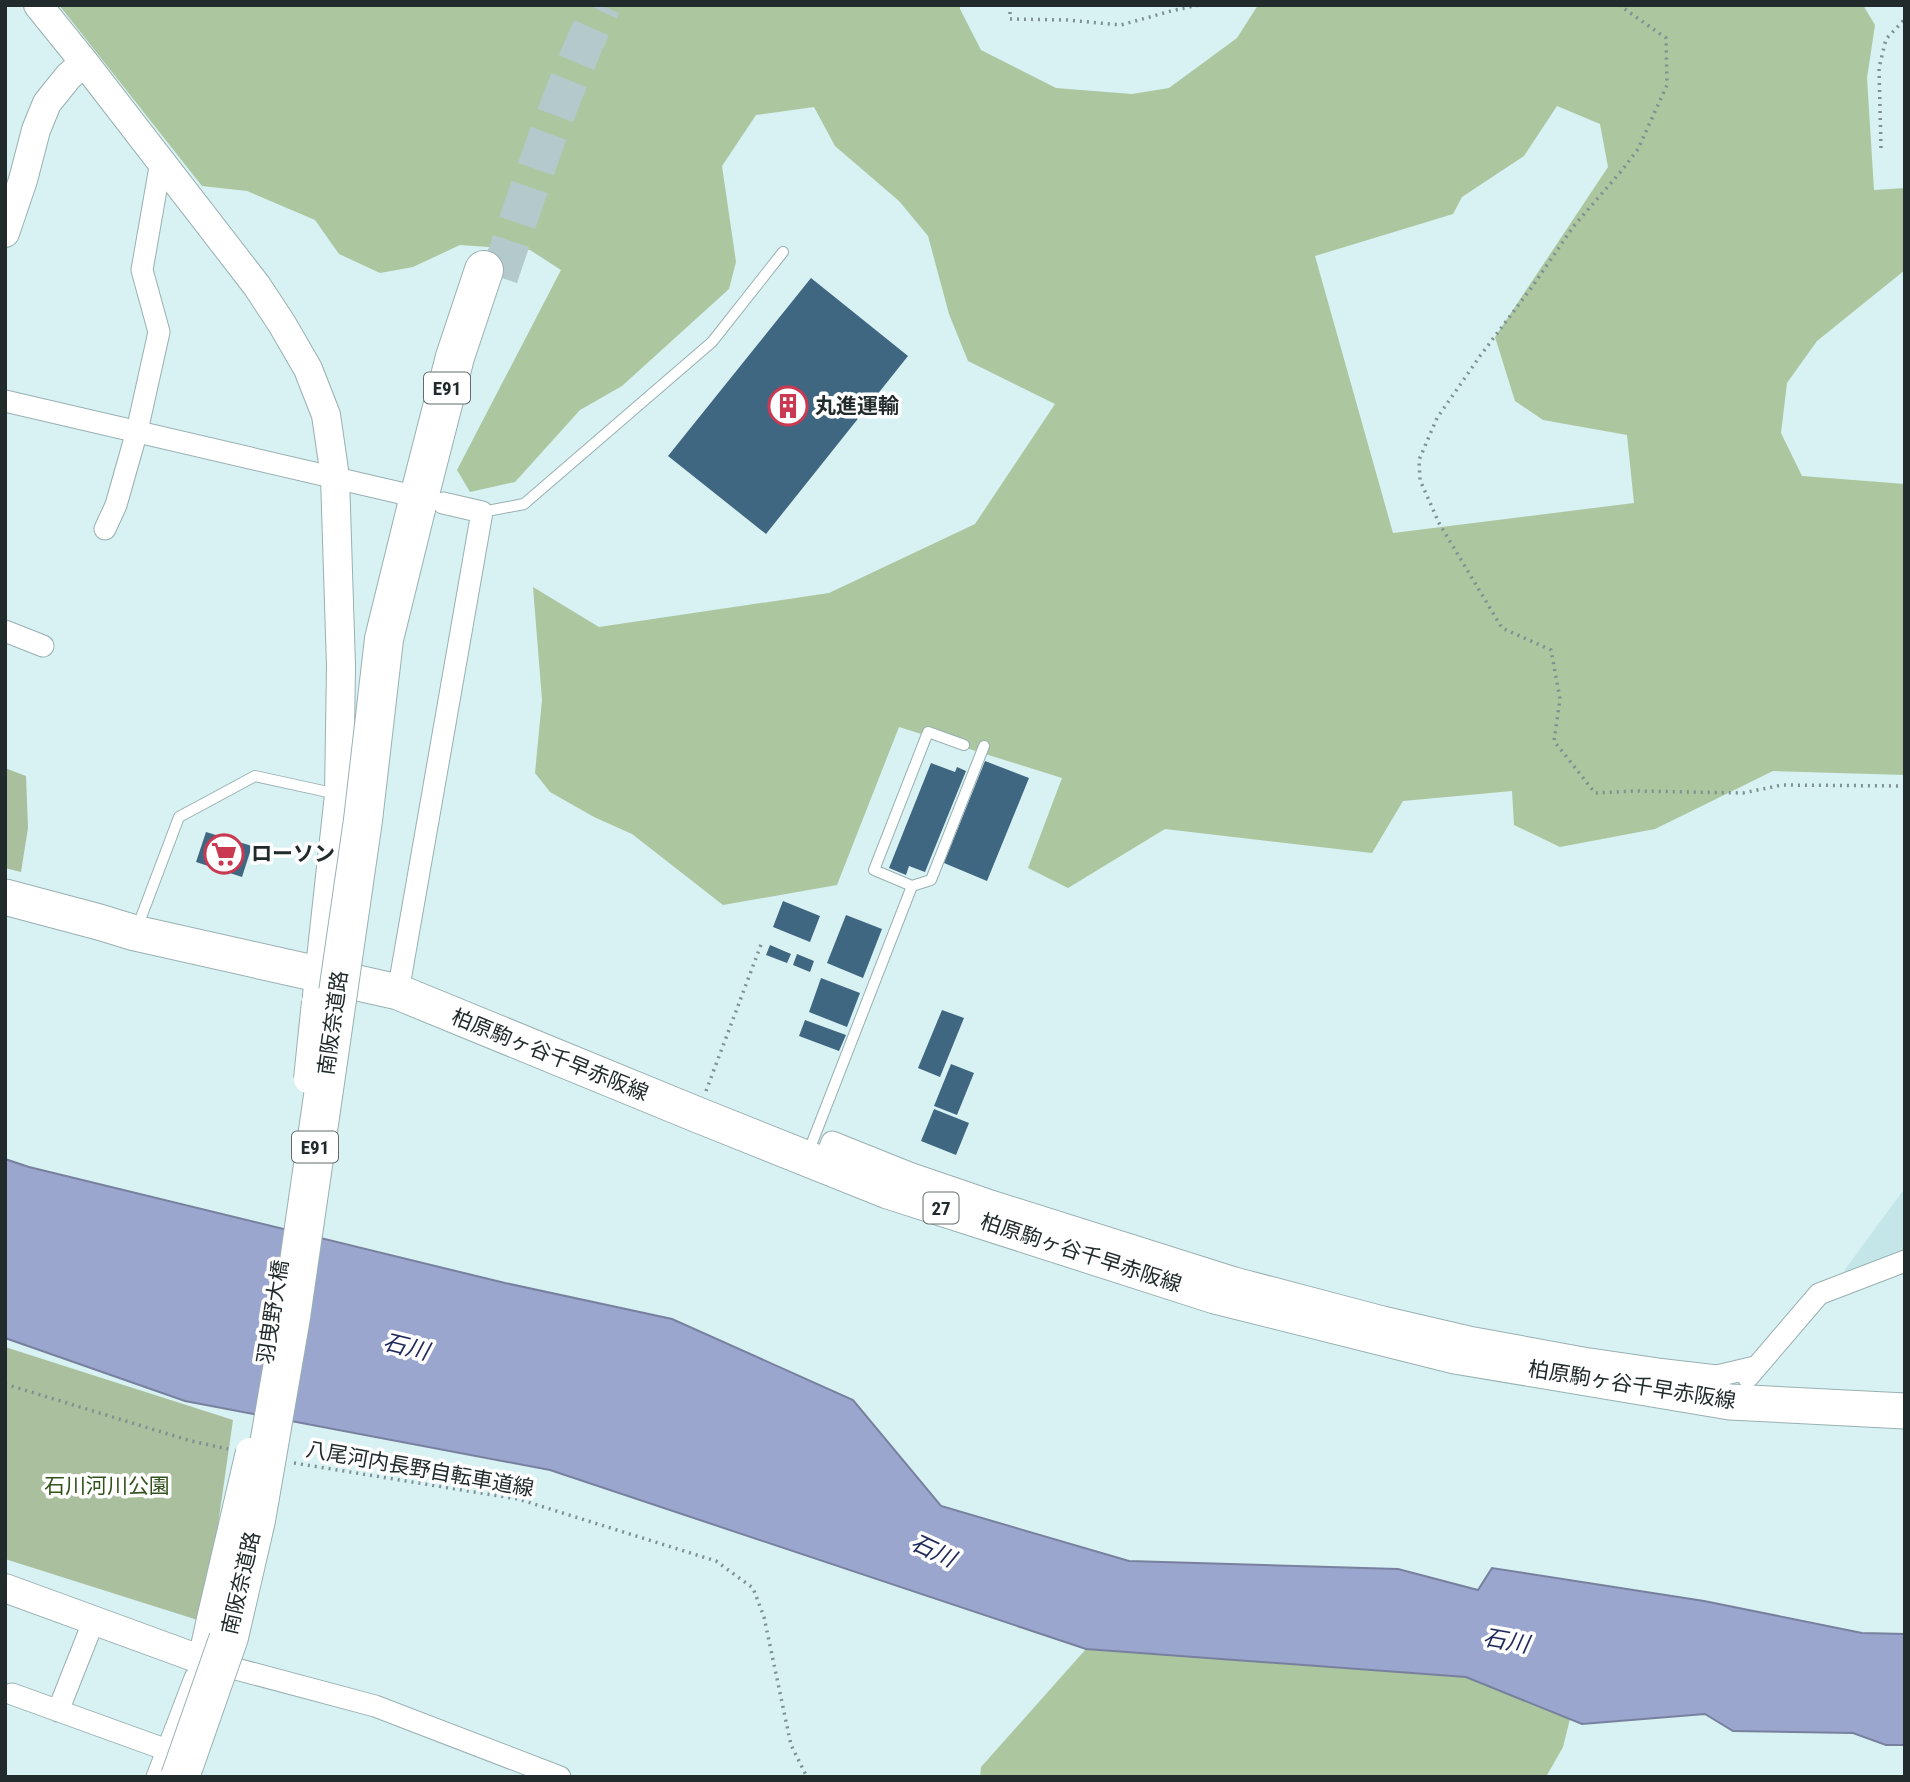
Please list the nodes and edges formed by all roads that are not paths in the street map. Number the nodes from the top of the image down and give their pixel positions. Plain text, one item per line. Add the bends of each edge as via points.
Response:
1 (38, 5) edge
2 (84, 62) junction
3 (161, 161) junction
4 (5, 233) edge
5 (783, 252) dead end
6 (492, 273) tunnel mouth
7 (5, 401) edge
8 (137, 431) junction
9 (335, 477) junction
10 (425, 505) junction
11 (482, 512) junction
12 (105, 529) dead end
13 (5, 631) edge
14 (43, 646) dead end
15 (964, 745) dead end
16 (984, 746) dead end
17 (339, 795) junction
18 (912, 886) junction
19 (5, 897) edge
20 (135, 933) junction
21 (318, 988) junction
22 (398, 992) junction
23 (814, 1162) junction
24 (1905, 1261) edge
25 (1755, 1367) junction
26 (1730, 1402) junction
27 (1905, 1411) edge
28 (5, 1588) edge
29 (94, 1620) junction
30 (202, 1660) junction
31 (12, 1694) dead end
32 (58, 1711) junction
33 (174, 1763) edge
34 (157, 1777) edge
35 (171, 1777) edge
36 (193, 1777) edge
37 (560, 1777) edge

1 - 2 street, 羽曳野大橋
2 - 3 street, 羽曳野大橋
2 - 4 street via 47,103
3 - 8 street via 142,270 159,332
3 - 9 street, 羽曳野大橋 via 257,286 308,369 326,415
5 - 11 lane via 712,342 524,504
6 - 10 highway, 南阪奈道路 / E91 via 455,357
7 - 8 street
8 - 9 street
8 - 12 street
9 - 10 street
9 - 17 street, 羽曳野大橋 via 341,666
10 - 11 street
10 - 33 highway, 南阪奈道路 / E91, bridge via 384,639 363,820 297,1276 256,1520 229,1637
10 - 36 highway, 南阪奈道路 / E91 via 271,1517 240,1641
11 - 22 street
13 - 14 street
15 - 18 lane via 928,732 874,870
16 - 18 lane via 931,880
17 - 20 lane via 255,776 179,817
17 - 21 street, 羽曳野大橋
18 - 23 lane
19 - 20 main road, 柏原駒ヶ谷千早赤阪線 / 27
20 - 21 main road, 柏原駒ヶ谷千早赤阪線 / 27
21 - 22 main road, 柏原駒ヶ谷千早赤阪線 / 27
21 - 30 street, 羽曳野大橋, bridge via 302,1133 252,1446
22 - 23 main road, 柏原駒ヶ谷千早赤阪線 / 27
23 - 25 street via 832,1142 988,1200 1221,1273 1469,1337 1717,1376
23 - 26 main road, 柏原駒ヶ谷千早赤阪線 / 27 via 888,1191 1215,1296 1455,1356
24 - 25 street via 1819,1294
25 - 26 street
26 - 27 main road, 柏原駒ヶ谷千早赤阪線 / 27
28 - 29 street
29 - 30 street
29 - 32 street
30 - 33 street
30 - 35 street via 199,1690
30 - 37 street via 375,1706
31 - 32 street
32 - 33 street
33 - 34 street

